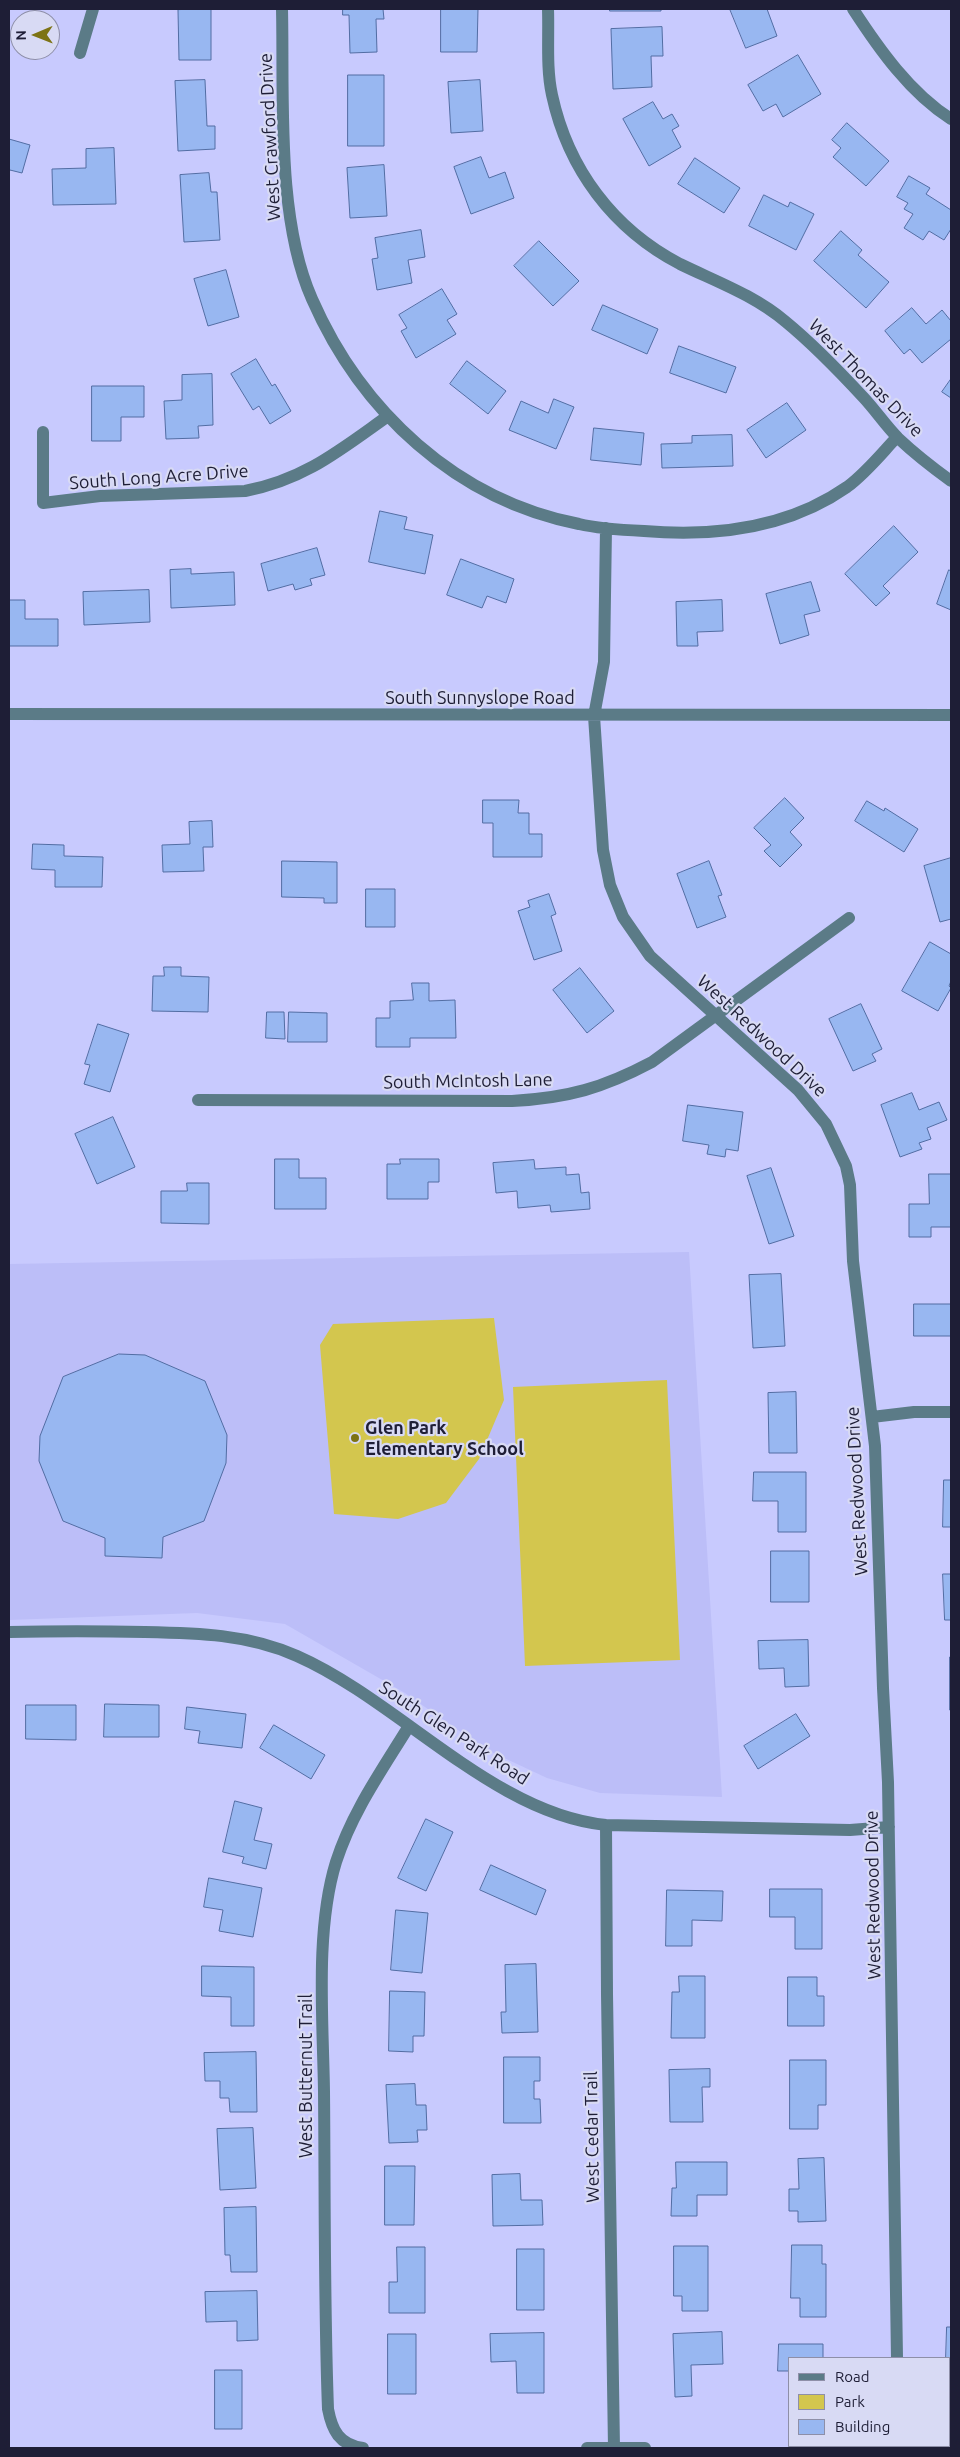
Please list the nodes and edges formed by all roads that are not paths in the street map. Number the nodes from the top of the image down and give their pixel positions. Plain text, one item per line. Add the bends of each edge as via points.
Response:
1 (93, 9) edge
2 (282, 9) edge
3 (548, 9) edge
4 (853, 9) edge
5 (80, 53) dead end
6 (951, 119) edge
7 (388, 416) junction
8 (43, 432) dead end
9 (897, 437) junction
10 (951, 481) edge
11 (606, 528) junction
12 (9, 714) edge
13 (951, 715) edge
14 (594, 716) junction
15 (849, 918) dead end
16 (716, 1016) junction
17 (198, 1100) dead end
18 (951, 1412) edge
19 (872, 1417) junction
20 (9, 1632) edge
21 (409, 1726) junction
22 (606, 1825) junction
23 (889, 1827) junction
24 (897, 2357) edge
25 (897, 2447) edge
26 (363, 2448) edge
27 (587, 2448) edge
28 (614, 2448) edge
29 (645, 2448) edge
30 (874, 2448) edge
31 (951, 2448) edge

1 - 5 street
2 - 7 street, West Crawford Drive via 285,163 296,254 310,296 333,344 351,372
3 - 9 street, West Thomas Drive via 552,94 563,135 580,171 600,200 656,250 750,296 784,320 817,348
4 - 6 street via 909,82
7 - 8 street, South Long Acre Drive via 329,459 264,487 245,491 100,496 43,503
7 - 11 street, West Crawford Drive via 404,434 451,471 500,498 542,514
9 - 10 street, West Thomas Drive
9 - 11 street, West Crawford Drive via 867,470 846,487 819,503 760,526 678,534
11 - 14 street, West Redwood Drive via 604,662
12 - 14 street, South Sunnyslope Road
13 - 14 street, South Sunnyslope Road
14 - 16 street, West Redwood Drive via 604,850 610,885 623,917 650,956
15 - 16 street, South McIntosh Lane
16 - 17 street, South McIntosh Lane via 652,1062 617,1081 578,1094 548,1099
16 - 19 street, West Redwood Drive via 798,1090 830,1132 846,1166 852,1200 853,1261
18 - 19 street
19 - 23 street, West Redwood Drive
20 - 21 street, South Glen Park Road via 206,1633 267,1644 321,1667
21 - 22 street, South Glen Park Road via 521,1799 568,1819
21 - 26 street, West Butternut Trail via 349,1827 334,1872 324,1933 327,2370 332,2428 337,2437 348,2445
22 - 23 street, South Glen Park Road via 850,1830
22 - 28 street, West Cedar Trail
23 - 24 street, West Redwood Drive
25 - 30 street
25 - 31 street
27 - 28 street
28 - 29 street

